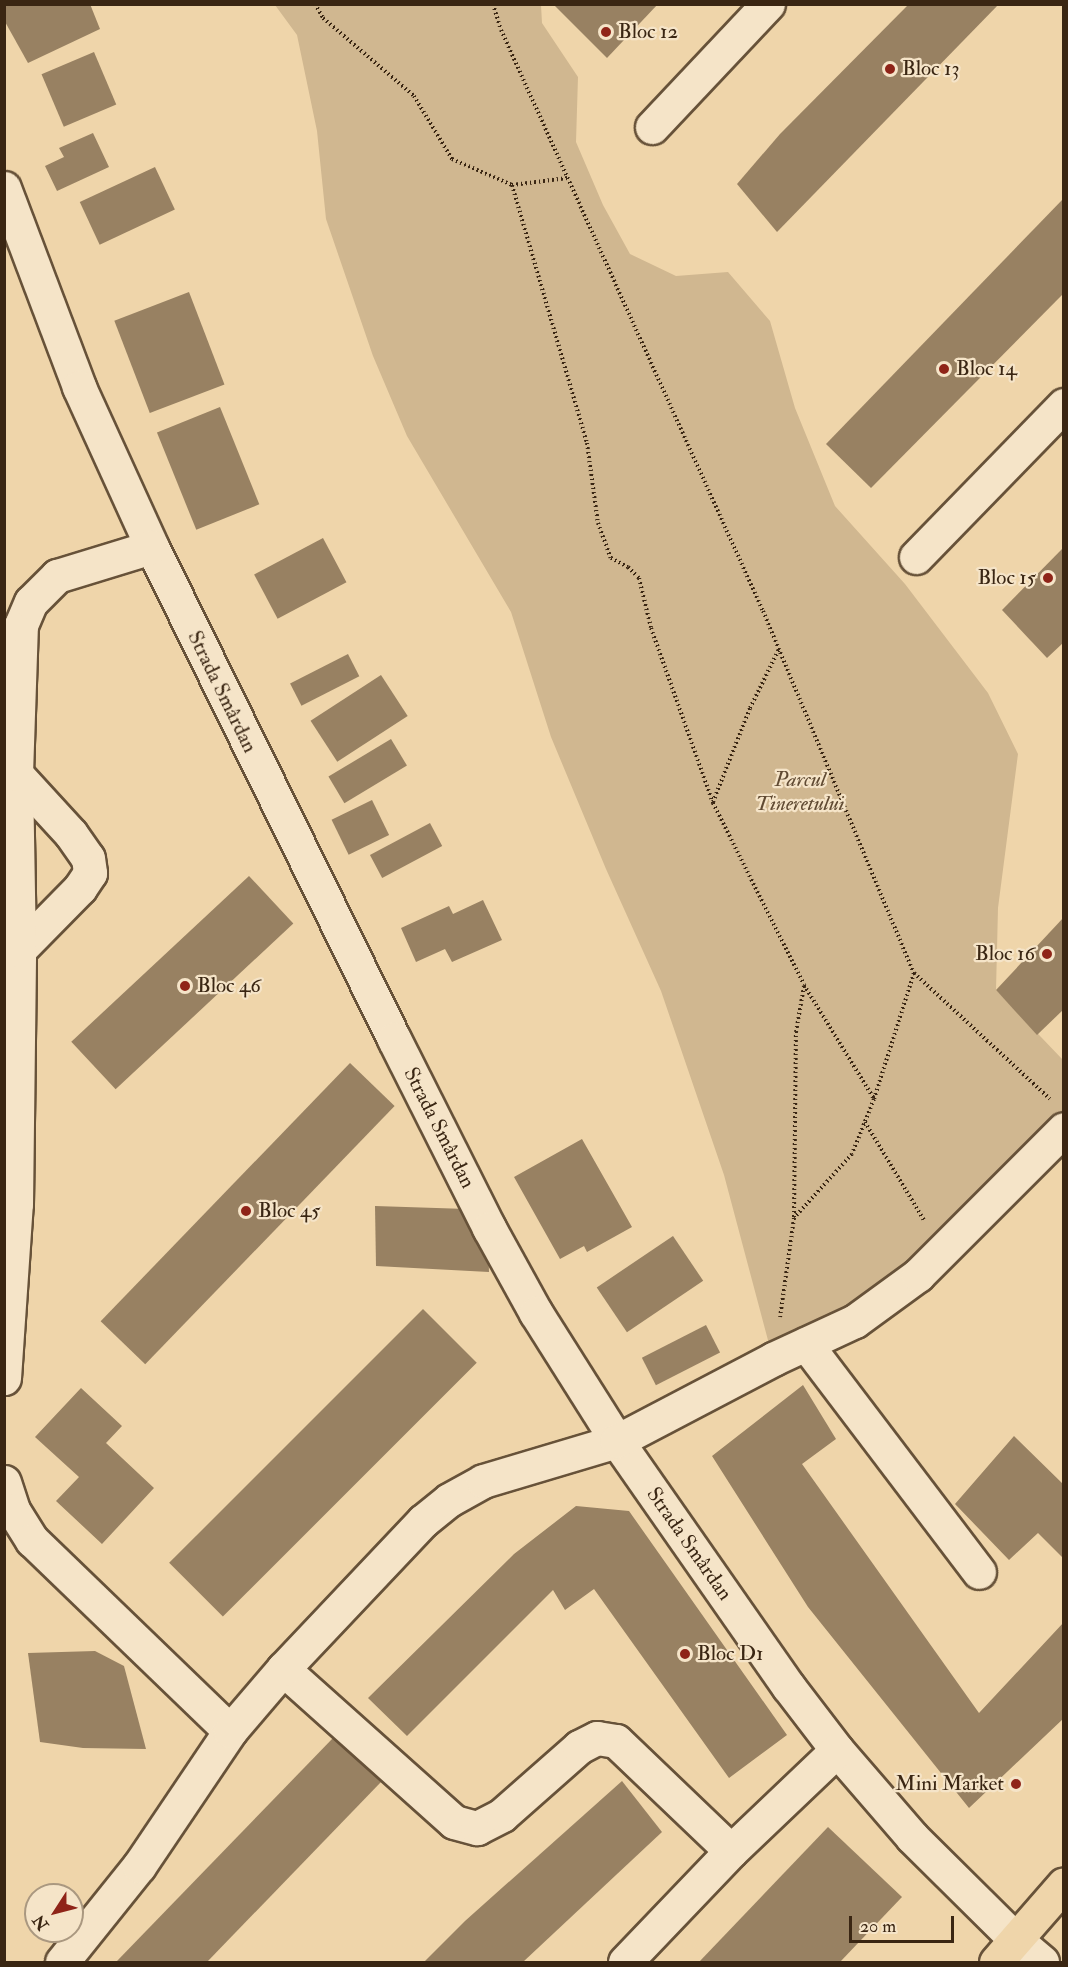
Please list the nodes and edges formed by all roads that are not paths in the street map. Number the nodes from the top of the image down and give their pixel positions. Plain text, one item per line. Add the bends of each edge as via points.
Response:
1 (768, 4) edge
2 (652, 127) dead end
3 (4, 188) edge
4 (1064, 405) edge
5 (152, 547) junction
6 (916, 557) dead end
7 (10, 773) edge
8 (20, 950) junction
9 (1058, 1133) edge
10 (806, 1344) junction
11 (4, 1378) edge
12 (616, 1440) junction
13 (4, 1482) edge
14 (979, 1572) dead end
15 (283, 1669) junction
16 (230, 1731) junction
17 (837, 1750) junction
18 (731, 1851) junction
19 (1064, 1884) edge
20 (1006, 1951) edge
21 (62, 1962) edge
22 (624, 1962) edge
23 (1042, 1962) edge

1 - 2 street
3 - 5 street, Strada Smârdan via 79,387
4 - 6 street
5 - 7 street via 57,576 31,602 21,625
5 - 12 street, Strada Smârdan via 489,1228 565,1361
7 - 8 street
7 - 8 street via 70,834 88,858 90,873
8 - 11 street via 16,1204
9 - 10 street via 918,1275 855,1321
10 - 12 street
10 - 14 street
12 - 15 street via 483,1481 449,1500 423,1521
12 - 17 street, Strada Smârdan
13 - 16 street via 13,1510 32,1540
15 - 16 street
15 - 18 street via 454,1822 477,1828 502,1815 579,1748 597,1738 615,1741
16 - 21 street via 139,1866
17 - 18 street
17 - 20 street, Strada Smârdan
18 - 22 street
19 - 20 main road
20 - 23 street, Strada Smârdan

